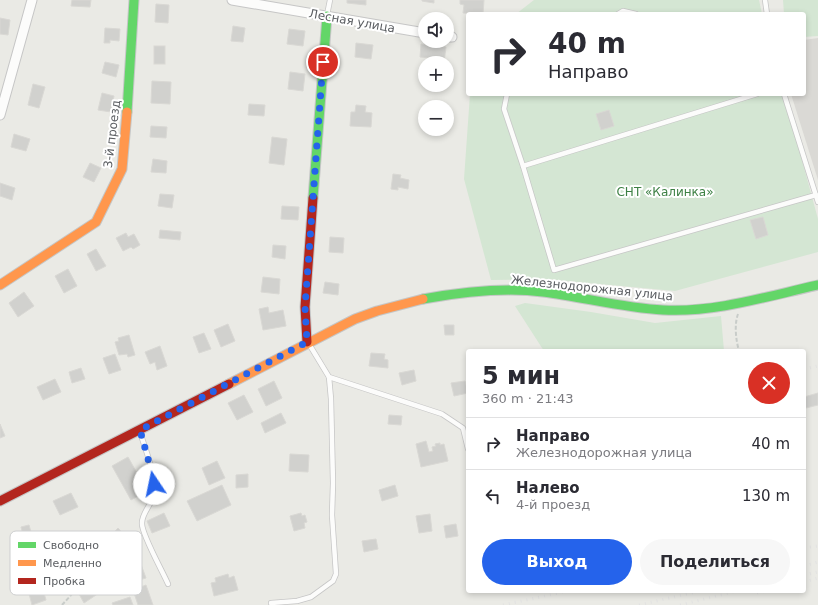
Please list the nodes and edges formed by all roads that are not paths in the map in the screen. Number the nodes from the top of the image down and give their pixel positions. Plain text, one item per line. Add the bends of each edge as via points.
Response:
1 (32, 0) edge
2 (134, 0) edge
3 (232, 0) edge
4 (330, 0) edge
5 (765, 0) edge
6 (767, 12) edge
7 (327, 16) junction
8 (418, 32) edge
9 (507, 96) edge
10 (750, 96) edge
11 (785, 96) edge
12 (0, 115) edge
13 (523, 166) junction
14 (816, 195) junction
15 (818, 202) edge
16 (0, 285) edge
17 (818, 285) edge
18 (307, 342) junction
19 (329, 377) junction
20 (140, 430) junction
21 (466, 438) edge
22 (0, 501) edge
23 (168, 584) dead end
24 (270, 602) dead end

1 - 12 street
2 - 16 street, 3-й проезд via 122,169 96,222
3 - 7 street, Лесная улица
4 - 7 lane
5 - 6 lane
7 - 8 street, Лесная улица
7 - 18 street via 305,307
9 - 13 lane via 504,109
10 - 13 lane
11 - 14 lane
13 - 14 lane via 554,270
14 - 15 lane
17 - 18 street, Железнодорожная улица via 721,306 690,310 661,310 543,292 470,292 376,310
18 - 19 lane
18 - 20 street, Железнодорожная улица
19 - 21 lane via 442,414 464,428
19 - 24 lane via 336,574 333,581 311,598
20 - 22 street, Железнодорожная улица
20 - 23 lane via 154,484 151,503 143,517 142,525

